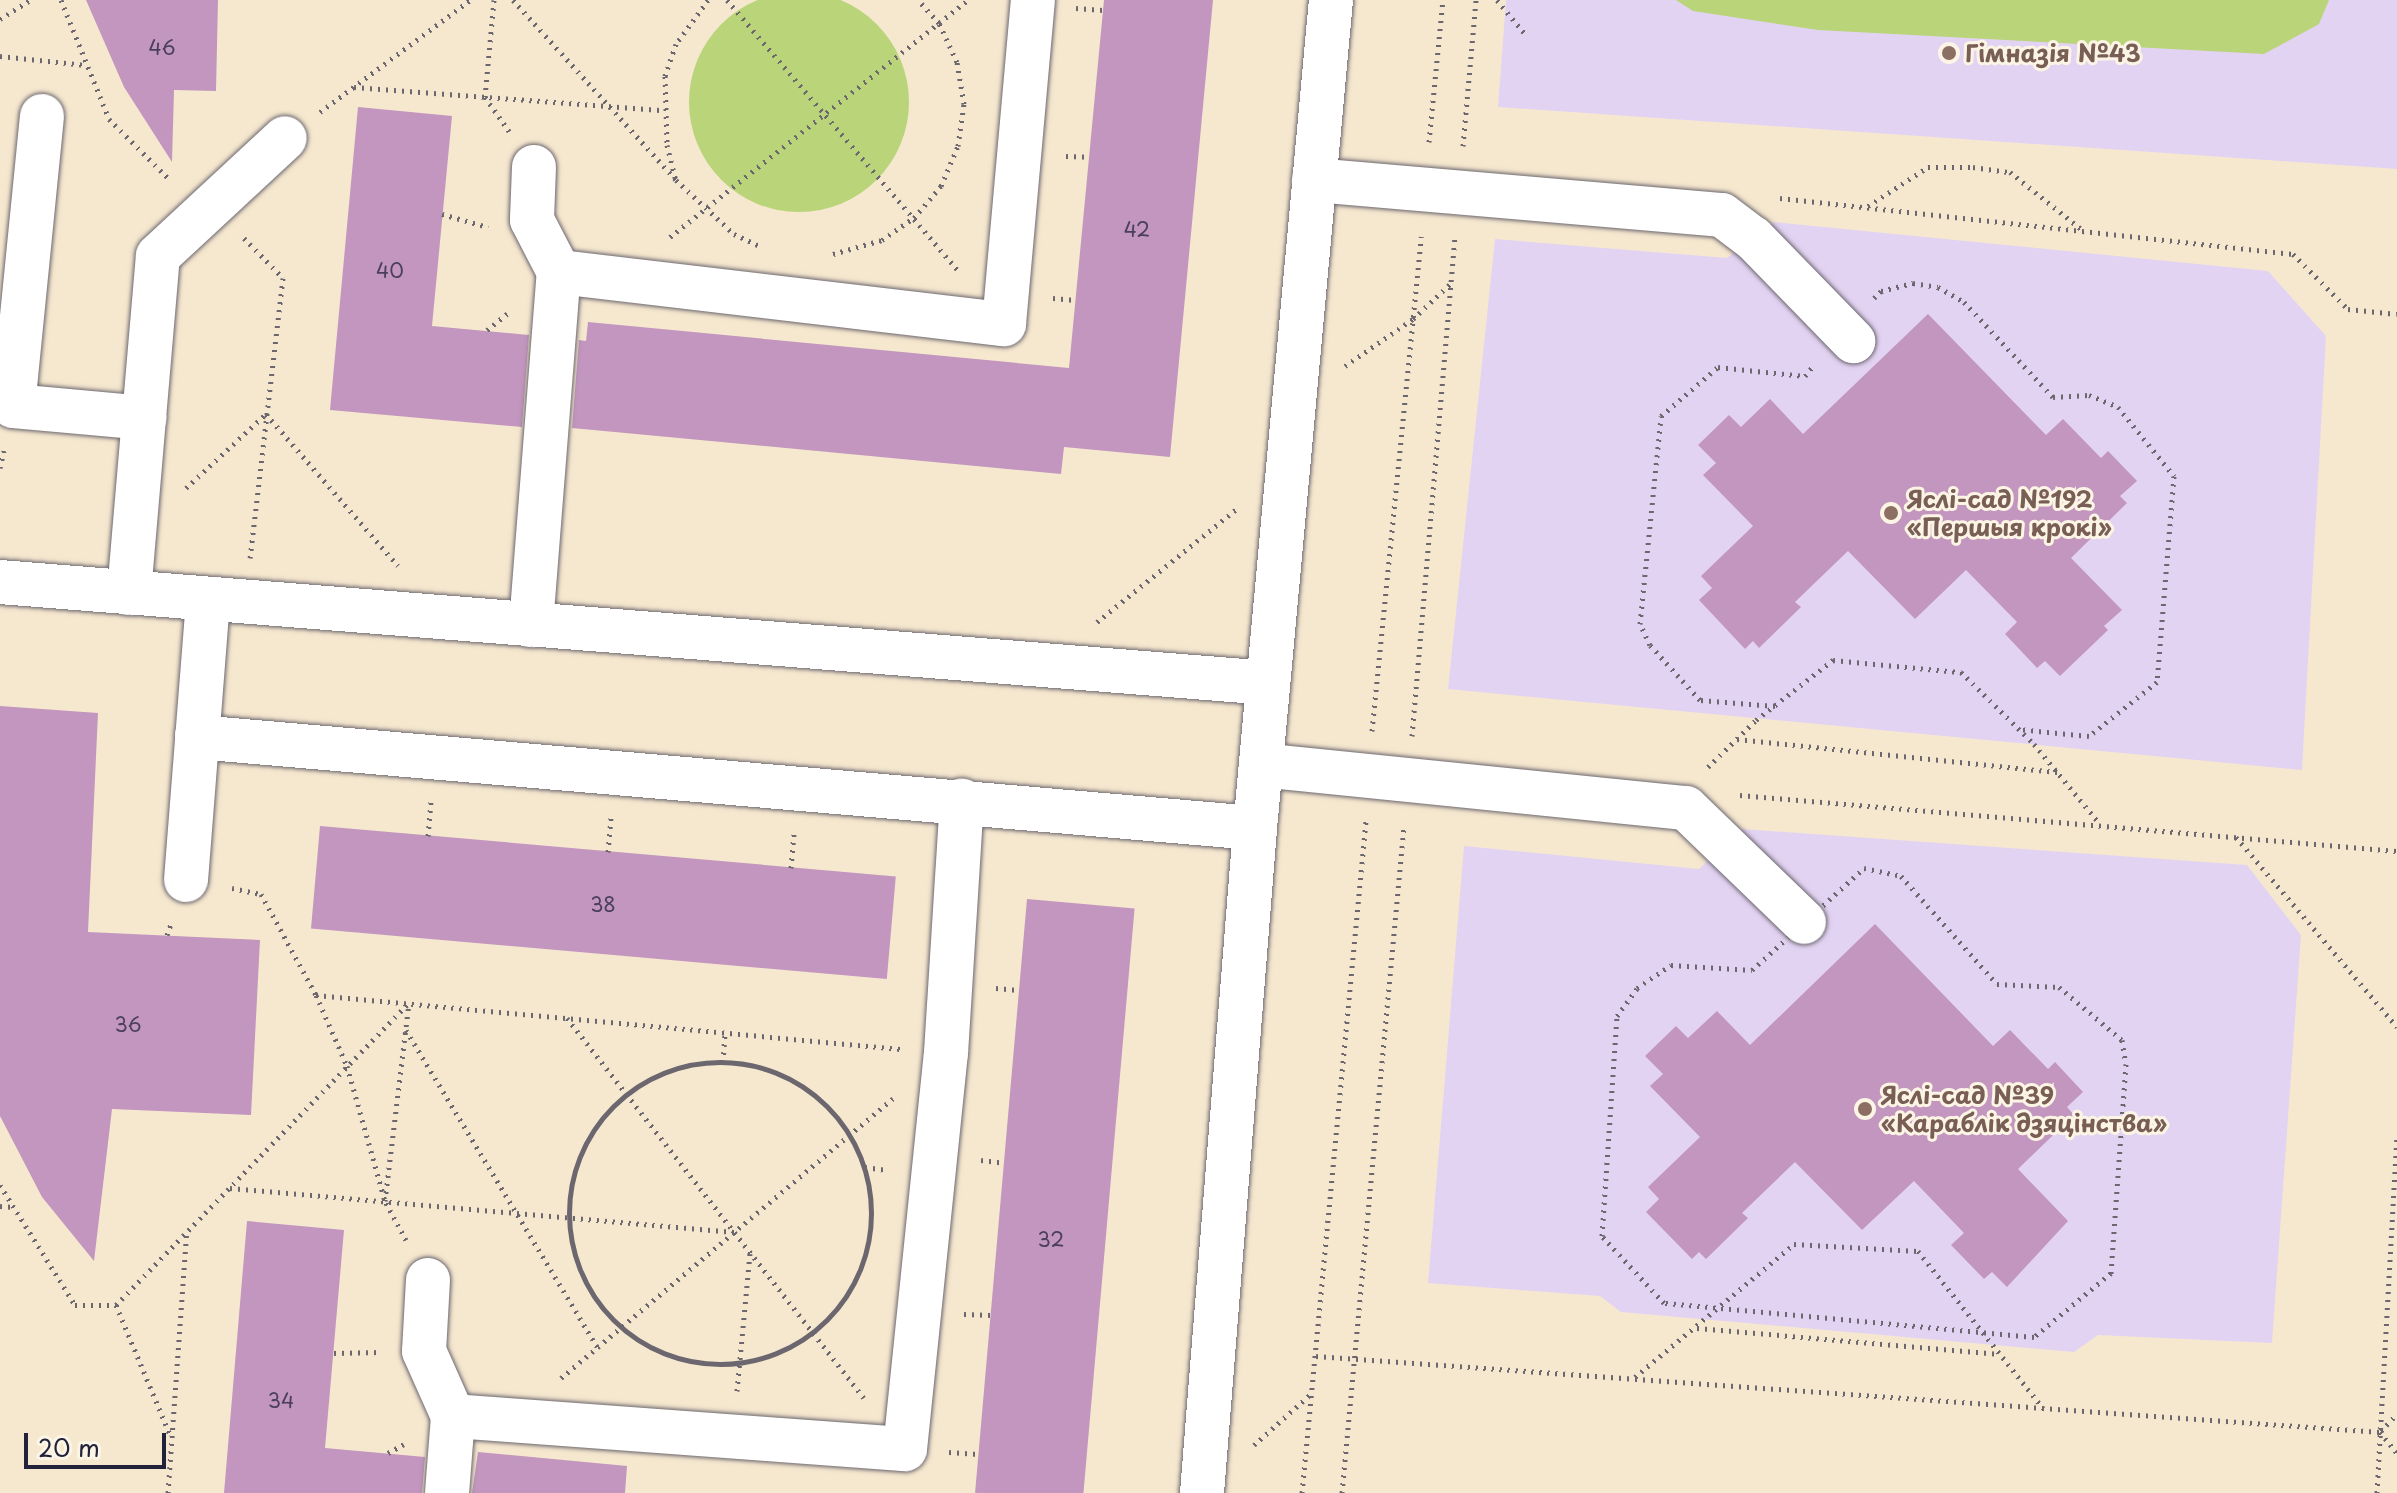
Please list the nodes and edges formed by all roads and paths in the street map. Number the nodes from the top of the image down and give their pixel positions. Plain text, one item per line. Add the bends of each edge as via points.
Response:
1 (30, 0) edge
2 (61, 0) edge
3 (470, 0) edge
4 (494, 0) edge
5 (513, 0) edge
6 (708, 0) edge
7 (727, 0) edge
8 (918, 0) edge
9 (968, 0) edge
10 (1033, 0) edge
11 (1331, 0) edge
12 (1497, 0) edge
13 (0, 19) edge
14 (939, 23) junction
15 (1526, 35) dead end
16 (0, 56) edge
17 (87, 65) junction
18 (354, 87) junction
19 (485, 97) junction
20 (612, 107) junction
21 (663, 110) junction
22 (825, 114) junction
23 (42, 116) dead end
24 (285, 138) joint
25 (534, 167) dead end
26 (676, 180) junction
27 (1314, 180) junction
28 (212, 206) junction
29 (704, 210) junction
30 (914, 218) junction
31 (2086, 233) junction
32 (769, 250) dead end
33 (820, 255) dead end
34 (559, 272) junction
35 (619, 278) junction
36 (1451, 283) dead end
37 (2397, 314) edge
38 (1004, 324) junction
39 (1848, 336) junction
40 (1294, 400) junction
41 (266, 414) junction
42 (144, 418) junction
43 (1288, 468) junction
44 (134, 537) junction
45 (0, 582) edge
46 (129, 593) junction
47 (227, 601) junction
48 (443, 618) junction
49 (531, 625) junction
50 (1043, 665) junction
51 (1268, 683) junction
52 (1775, 706) junction
53 (2018, 729) junction
54 (197, 737) junction
55 (1737, 739) junction
56 (1261, 765) junction
57 (1706, 770) dead end
58 (2058, 772) junction
59 (1731, 794) dead end
60 (962, 801) junction
61 (2100, 824) junction
62 (1255, 828) junction
63 (2235, 836) junction
64 (2397, 851) edge
65 (186, 880) joint
66 (1804, 922) junction
67 (316, 995) junction
68 (409, 1003) junction
69 (566, 1018) junction
70 (2397, 1027) edge
71 (406, 1030) junction
72 (725, 1033) junction
73 (946, 1053) junction
74 (723, 1062) junction
75 (347, 1066) junction
76 (626, 1094) junction
77 (850, 1134) junction
78 (2397, 1139) edge
79 (0, 1185) edge
80 (229, 1188) junction
81 (385, 1201) junction
82 (0, 1206) edge
83 (14, 1207) junction
84 (517, 1213) junction
85 (568, 1217) junction
86 (187, 1230) junction
87 (734, 1232) junction
88 (750, 1253) junction
89 (428, 1280) joint
90 (116, 1305) junction
91 (1719, 1309) junction
92 (621, 1328) junction
93 (1696, 1328) junction
94 (1982, 1331) junction
95 (813, 1333) junction
96 (597, 1348) junction
97 (2000, 1354) junction
98 (1316, 1356) dead end
99 (739, 1364) junction
100 (1634, 1378) junction
101 (2043, 1408) junction
102 (2397, 1414) edge
103 (453, 1416) junction
104 (511, 1421) junction
105 (2380, 1432) junction
106 (732, 1437) junction
107 (172, 1439) junction
108 (905, 1449) junction
109 (2397, 1453) edge
110 (168, 1493) edge
111 (447, 1493) edge
112 (1202, 1493) edge
113 (2377, 1493) edge

1 - 13 path
2 - 17 path
3 - 18 path
4 - 19 path
5 - 20 path
6 - 21 path via 676,44 665,76
7 - 22 path
8 - 14 path
9 - 14 path
10 - 38 lane
11 - 27 lane
12 - 15 path
14 - 22 path
14 - 30 path via 957,62 964,104 958,146 947,173
16 - 17 path
17 - 28 path via 109,119 157,172
18 - 19 path
18 - 24 path
19 - 20 path
20 - 21 path
20 - 26 path
21 - 26 path
22 - 29 path
22 - 30 path
23 - 42 lane via 13,406
24 - 28 lane
25 - 34 lane via 532,220
26 - 29 path
27 - 39 lane via 1722,215 1753,238
27 - 40 lane
28 - 41 path via 283,278
28 - 42 lane via 158,256
29 - 32 path via 734,234
29 - 35 path
30 - 33 path via 882,240 846,253
30 - 38 path
31 - 31 path via 2021,222 1867,207 1928,167 1973,167 2010,172
31 - 37 path via 2293,254 2348,309
34 - 35 lane
34 - 49 lane
35 - 38 lane
36 - 40 path via 1413,319
39 - 52 path via 1805,376 1718,367 1661,416 1640,624 1650,645 1700,700
39 - 53 path via 1881,291 1913,283 1938,287 1964,302 2053,397 2089,395 2118,407 2174,476 2157,682 2089,736
40 - 43 lane
41 - 44 path
41 - 47 path
41 - 48 path
42 - 44 lane
43 - 50 path
43 - 51 lane
44 - 46 lane
45 - 46 lane
46 - 47 lane
47 - 48 lane
47 - 54 lane
48 - 49 lane
49 - 50 lane
50 - 51 lane
51 - 56 lane
52 - 53 path via 1833,660 1961,672
52 - 55 path
53 - 58 path
54 - 60 lane
54 - 65 lane
55 - 57 path
55 - 58 path
56 - 62 lane
56 - 66 lane via 1686,808
58 - 61 path
59 - 61 path
60 - 62 lane
60 - 73 lane
61 - 63 path
62 - 112 lane
63 - 64 path
63 - 70 path
65 - 67 path via 261,894
66 - 91 path via 1752,970 1671,965 1637,988 1617,1016 1602,1236 1664,1303
66 - 94 path via 1864,868 1901,876 1997,984 2059,987 2122,1040 2126,1064 2111,1273 2034,1337
67 - 68 path
67 - 75 path
68 - 69 path
68 - 71 path
68 - 75 path
69 - 72 path
69 - 76 path
71 - 81 path
71 - 84 path
72 - 73 path
72 - 74 path
73 - 77 path
73 - 108 lane
74 - 76 path via 663,1072
74 - 77 path via 788,1077 823,1101
75 - 80 path
75 - 81 path
76 - 85 path via 601,1118 582,1149
76 - 87 path
77 - 87 path
77 - 95 path via 867,1175 872,1219 864,1262 843,1301
78 - 105 path
79 - 83 path
80 - 81 path
80 - 86 path
81 - 84 path
81 - 89 path
82 - 83 path
83 - 90 path via 75,1305
84 - 85 path
84 - 96 path
85 - 87 path
85 - 92 path via 575,1259
86 - 90 path
86 - 107 path
87 - 88 path
87 - 92 path
88 - 95 path
88 - 99 path
89 - 103 lane via 424,1351
90 - 107 path
91 - 93 path
91 - 94 path
91 - 94 path via 1794,1244 1918,1251
92 - 96 path
92 - 99 path via 656,1350 696,1362
93 - 97 path
93 - 100 path
94 - 97 path
95 - 99 path via 777,1353
95 - 108 path
96 - 104 path
97 - 101 path
98 - 100 path
99 - 106 path
100 - 101 path
101 - 105 path
102 - 105 path
103 - 104 lane
103 - 111 lane
104 - 106 lane
105 - 109 path
105 - 113 path
106 - 108 lane
107 - 110 path

